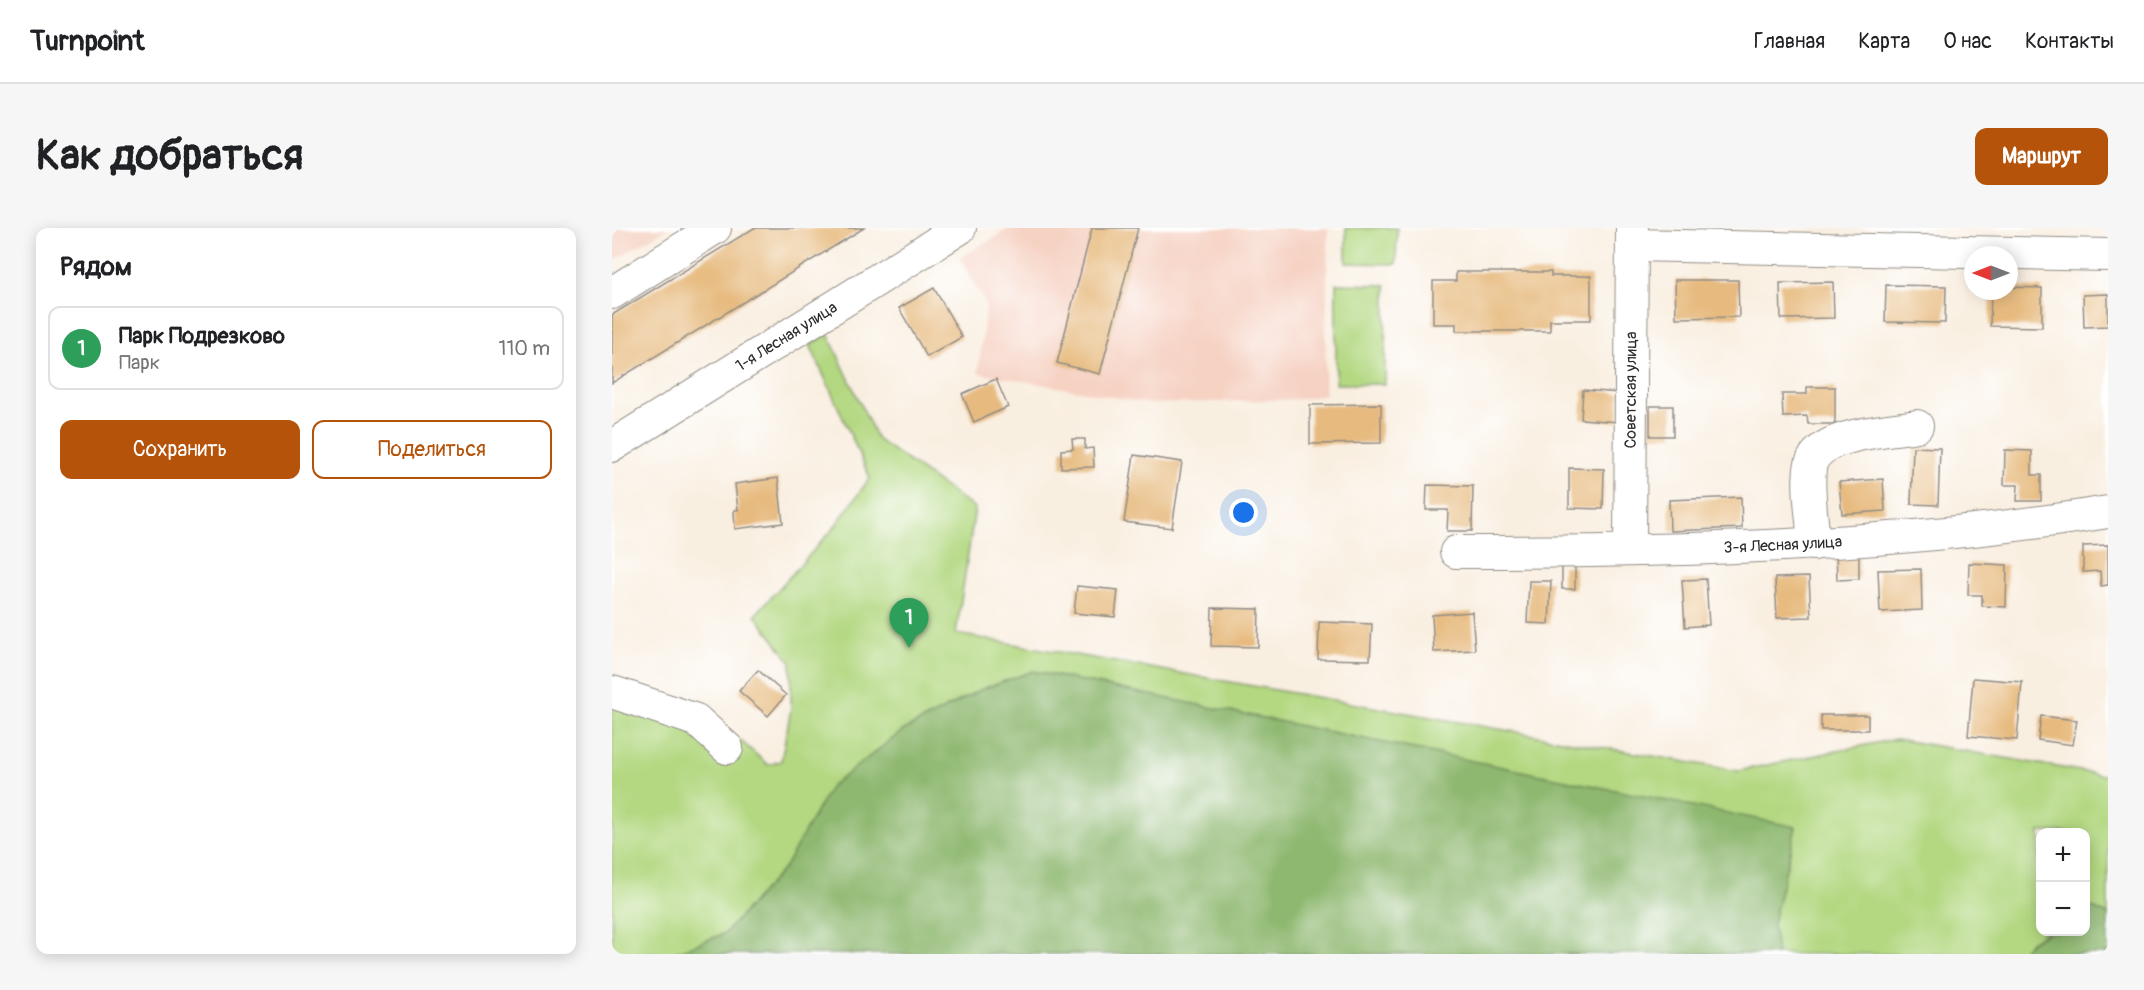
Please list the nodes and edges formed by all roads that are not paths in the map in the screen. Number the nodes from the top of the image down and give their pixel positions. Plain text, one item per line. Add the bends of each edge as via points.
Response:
1 (716, 228) edge
2 (960, 228) edge
3 (1632, 237) edge
4 (2108, 255) edge
5 (612, 293) edge
6 (1917, 426) dead end
7 (612, 446) edge
8 (2108, 512) edge
9 (1814, 543) junction
10 (1630, 550) junction
11 (1456, 552) dead end
12 (612, 692) edge
13 (727, 748) dead end

1 - 5 street
2 - 7 street, 1-я Лесная улица
3 - 4 street
3 - 10 street, Советская улица
6 - 9 street via 1843,438 1823,447 1812,462 1810,474
8 - 9 street, 3-я Лесная улица
9 - 10 street, 3-я Лесная улица
10 - 11 street, 3-я Лесная улица
12 - 13 street via 696,720

